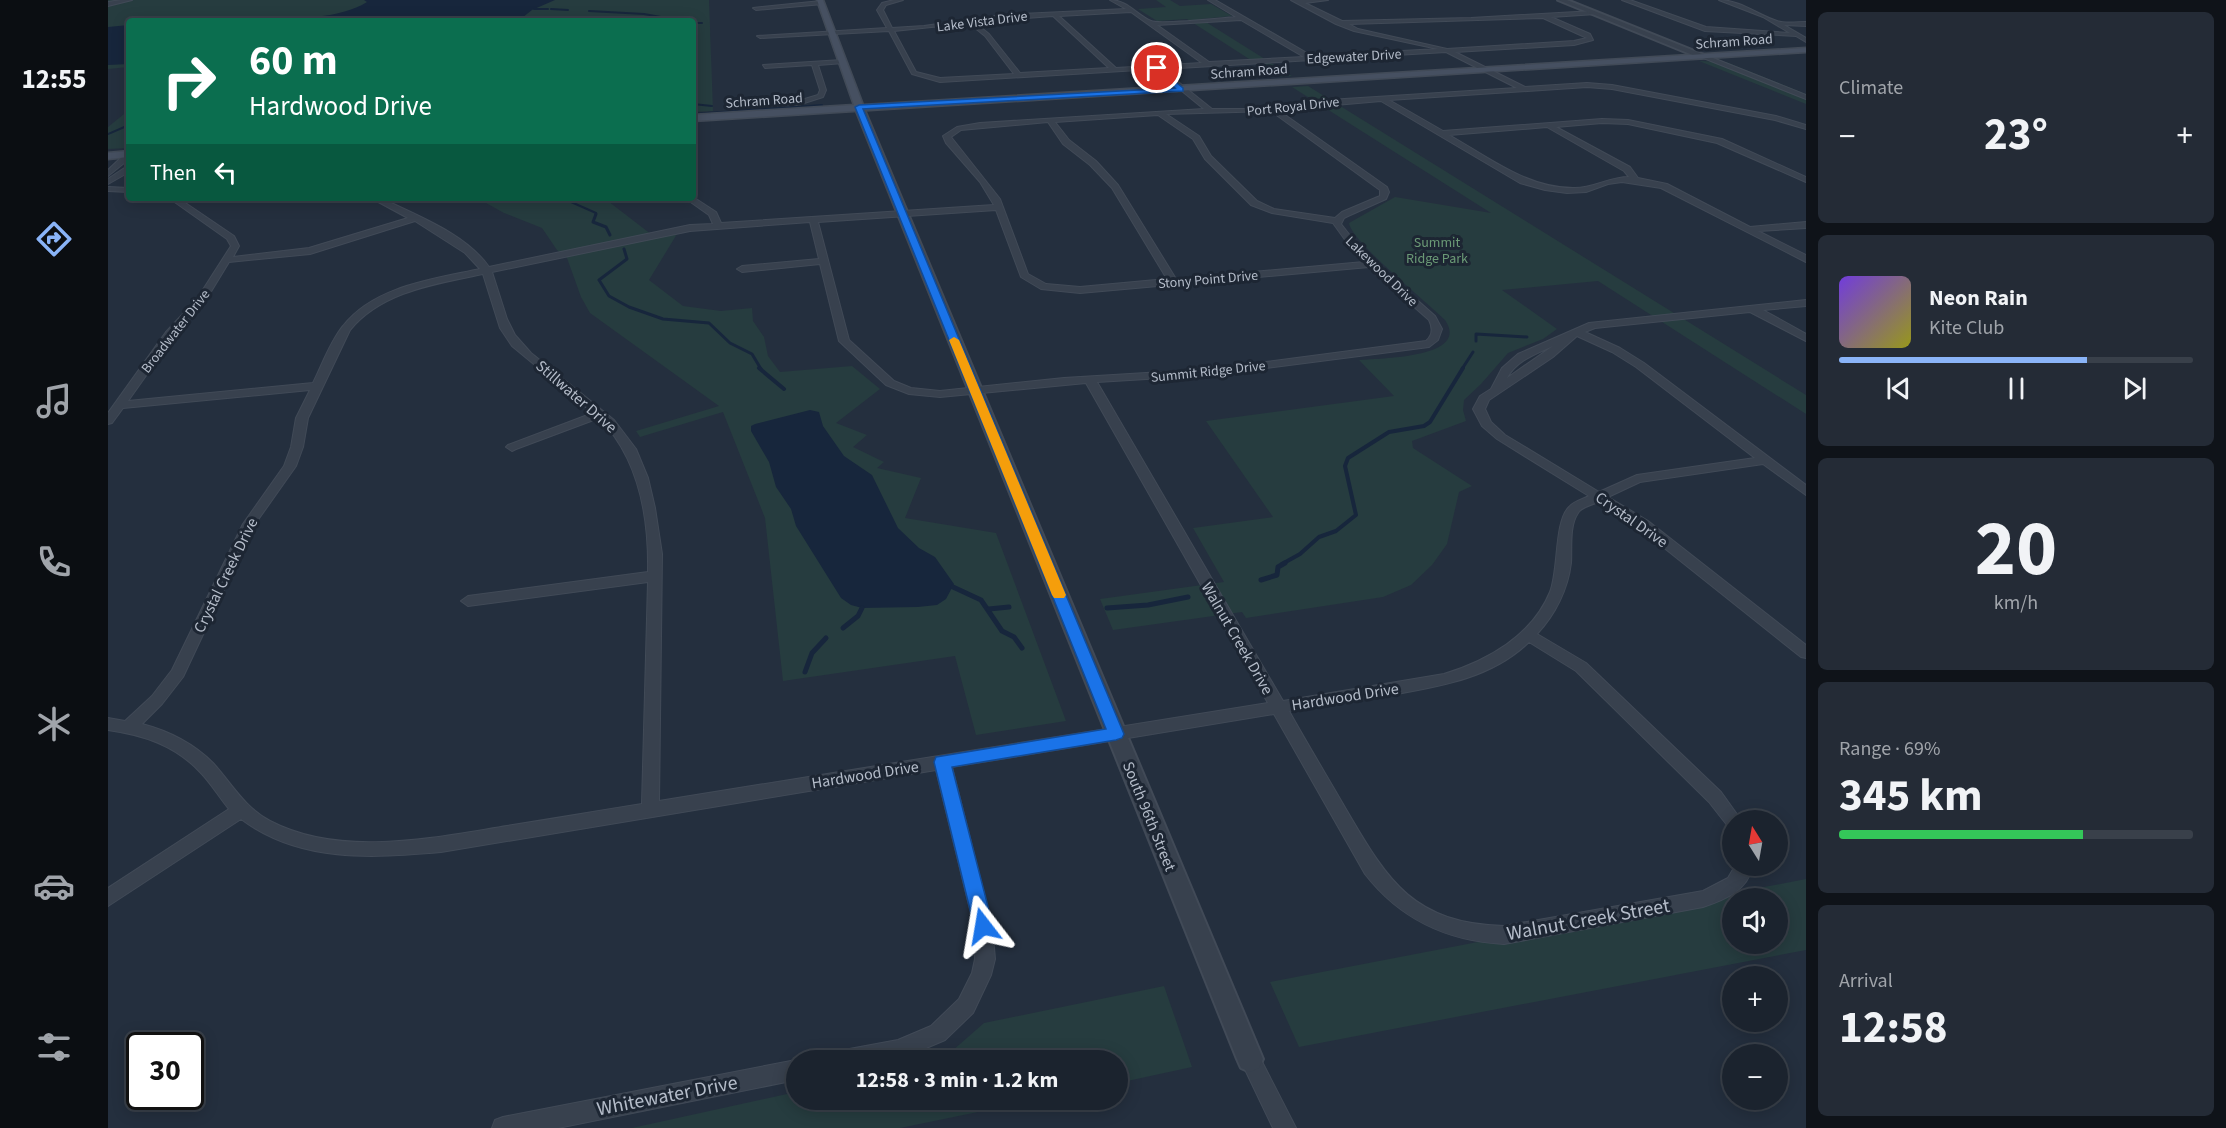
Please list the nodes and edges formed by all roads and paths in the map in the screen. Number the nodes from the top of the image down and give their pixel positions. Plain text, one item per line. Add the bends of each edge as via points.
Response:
1 (129, 0) edge
2 (900, 0) edge
3 (1113, 0) edge
4 (1211, 0) edge
5 (1325, 0) edge
6 (1561, 0) edge
7 (1625, 0) edge
8 (1722, 0) edge
9 (1295, 1) edge
10 (820, 2) edge
11 (108, 4) edge
12 (756, 8) dead end
13 (1132, 10) junction
14 (1594, 13) junction
15 (1054, 14) junction
16 (1544, 16) junction
17 (1242, 18) junction
18 (969, 21) junction
19 (1338, 23) junction
20 (1778, 23) junction
21 (1153, 24) junction
22 (1806, 24) edge
23 (891, 30) junction
24 (831, 33) junction
25 (1796, 35) junction
26 (760, 36) dead end
27 (1806, 40) edge
28 (1806, 50) edge
29 (1446, 51) junction
30 (1703, 56) junction
31 (1312, 59) junction
32 (842, 62) junction
33 (815, 64) junction
34 (1209, 65) junction
35 (765, 66) dead end
36 (1157, 68) junction
37 (1481, 69) junction
38 (1116, 70) junction
39 (1019, 76) junction
40 (1181, 89) junction
41 (1524, 89) junction
42 (1515, 90) junction
43 (1806, 97) edge
44 (1382, 98) junction
45 (745, 104) dead end
46 (859, 107) junction
47 (1272, 109) junction
48 (1209, 110) junction
49 (1199, 111) junction
50 (1160, 113) junction
51 (696, 118) edge
52 (1050, 120) junction
53 (1548, 125) junction
54 (1806, 127) edge
55 (1443, 133) junction
56 (126, 155) edge
57 (108, 156) edge
58 (126, 158) edge
59 (126, 171) edge
60 (108, 174) edge
61 (1806, 180) edge
62 (1636, 181) junction
63 (126, 184) edge
64 (108, 185) edge
65 (126, 189) edge
66 (176, 201) edge
67 (381, 201) edge
68 (694, 201) edge
69 (1000, 209) junction
70 (903, 215) junction
71 (414, 219) junction
72 (1337, 221) junction
73 (814, 222) junction
74 (718, 225) junction
75 (1806, 225) edge
76 (1753, 230) junction
77 (1806, 259) edge
78 (227, 260) junction
79 (825, 261) junction
80 (1371, 264) junction
81 (742, 268) dead end
82 (487, 271) junction
83 (1174, 282) junction
84 (1806, 303) edge
85 (1751, 308) junction
86 (1575, 332) junction
87 (1437, 336) joint
88 (1806, 338) edge
89 (1090, 380) junction
90 (316, 386) junction
91 (974, 390) junction
92 (120, 405) junction
93 (601, 414) junction
94 (108, 421) edge
95 (512, 447) dead end
96 (1764, 460) junction
97 (1806, 492) edge
98 (1599, 495) junction
99 (655, 576) junction
100 (468, 601) dead end
101 (1528, 635) junction
102 (1806, 653) edge
103 (1278, 707) junction
104 (108, 724) edge
105 (129, 727) junction
106 (1116, 734) junction
107 (942, 762) junction
108 (650, 809) junction
109 (241, 810) junction
110 (1725, 810) edge
111 (1741, 876) edge
112 (108, 898) edge
113 (1420, 914) joint
114 (899, 1050) edge
115 (1250, 1059) joint
116 (786, 1072) edge
117 (503, 1128) edge
118 (1285, 1128) edge

1 - 11 street
2 - 23 street via 880,9
3 - 13 street
4 - 17 street
5 - 9 street
6 - 14 street
7 - 25 street via 1705,29
8 - 20 street
9 - 19 street
10 - 12 street
10 - 24 main road, South 96th Street
13 - 15 street, Lake Vista Drive
13 - 21 street
14 - 16 street
14 - 30 street
15 - 18 street, Lake Vista Drive
15 - 38 street
16 - 19 street
16 - 29 street, Edgewater Drive via 1591,39 1580,43
17 - 21 street
17 - 31 street
18 - 23 street, Lake Vista Drive
18 - 39 street via 987,35
19 - 29 street
20 - 22 street
20 - 25 street
21 - 34 street
23 - 24 street, Lake Vista Drive
23 - 39 street, Edgewater Drive via 918,76 946,80
24 - 26 street, Lake Vista Drive
24 - 32 main road, South 96th Street
25 - 27 street
28 - 30 main road, Schram Road
29 - 31 street, Edgewater Drive
29 - 37 street
30 - 37 main road, Schram Road
30 - 43 street
31 - 34 street, Edgewater Drive
32 - 33 street
32 - 46 main road, South 96th Street
33 - 35 street
33 - 45 street via 823,90 821,96 798,103
34 - 36 street, Edgewater Drive
36 - 38 street, Edgewater Drive
36 - 40 street
37 - 40 main road, Schram Road
37 - 41 street
37 - 42 street
38 - 39 street, Edgewater Drive
40 - 46 main road, Schram Road
40 - 48 street
40 - 49 street via 1182,95
41 - 42 street, Port Royal Drive
41 - 54 street, Port Royal Drive via 1596,85
42 - 44 street, Port Royal Drive
44 - 47 street, Port Royal Drive
44 - 55 street
46 - 51 main road, Schram Road
46 - 70 street, South 96th Street
47 - 48 street, Port Royal Drive
47 - 72 street, Lakewood Drive via 1384,189 1383,197
48 - 49 street, Port Royal Drive
49 - 50 street, Port Royal Drive
50 - 52 street, Port Royal Drive
50 - 72 street via 1192,135 1254,204 1281,213
52 - 69 street, Port Royal Drive via 980,125 948,134 947,140 988,186
52 - 83 street via 1066,142 1115,187
53 - 55 street
53 - 61 street via 1619,121 1727,143
53 - 62 street via 1627,169
55 - 62 street via 1517,178 1538,186 1576,191 1609,181
56 - 57 main road
58 - 60 street
59 - 64 street
62 - 76 street via 1672,189
63 - 64 street
64 - 65 street
66 - 78 street via 234,241
67 - 71 street, Stillwater Drive
68 - 74 street via 713,214
69 - 70 street, Crystal Creek Drive
69 - 83 street, Stony Point Drive via 1022,272 1044,286 1080,290
70 - 73 street, Crystal Creek Drive
70 - 91 street, South 96th Street
71 - 78 street via 310,251
71 - 82 street, Stillwater Drive via 470,251
72 - 80 street, Lakewood Drive via 1338,228
73 - 74 street, Crystal Creek Drive
73 - 79 street, Summit Ridge Drive
74 - 82 street, Crystal Creek Drive via 675,230
75 - 76 street
76 - 77 street
78 - 92 street, Broadwater Drive via 201,301 170,334
79 - 81 street
79 - 91 street, Summit Ridge Drive via 844,341 890,382 909,391 940,394
80 - 83 street, Stony Point Drive
80 - 87 street, Lakewood Drive via 1432,318
82 - 90 street, Crystal Creek Drive via 402,291 361,312 341,335
82 - 93 street, Stillwater Drive via 513,340
84 - 85 street
85 - 86 street via 1609,322
85 - 88 street
86 - 96 street via 1640,364
86 - 98 street, Crystal Drive via 1533,367 1484,398 1480,416 1492,430
87 - 89 street, Summit Ridge Drive via 1429,344 1404,349 1212,372
89 - 91 street, Summit Ridge Drive
89 - 103 street, Walnut Creek Drive
90 - 92 street
90 - 105 street, Crystal Creek Drive via 302,418 290,466 249,524 178,673
91 - 106 street, South 96th Street
92 - 94 street, Broadwater Drive
93 - 95 street
93 - 99 street, Stillwater Drive via 623,438 638,470 653,533
96 - 97 street
96 - 98 street, Hardwood Drive via 1650,476
98 - 101 street, Hardwood Drive via 1574,508 1569,515 1563,573 1557,592
98 - 102 street, Crystal Drive via 1643,524
99 - 100 street
99 - 108 street, Stillwater Drive
101 - 103 street, Hardwood Drive via 1494,662 1466,674
101 - 110 street via 1565,656 1599,684
103 - 106 street, Hardwood Drive
103 - 113 street, Walnut Creek Drive via 1371,868 1399,900
104 - 105 street, Hardwood Drive
105 - 109 street, Hardwood Drive via 182,746 207,768
106 - 107 street, Hardwood Drive
106 - 115 street, South 96th Street
107 - 108 street, Hardwood Drive
107 - 114 street via 983,926 985,959 966,1006 938,1033
108 - 109 street, Hardwood Drive via 441,844 369,850 295,840
109 - 112 street
111 - 113 street, Walnut Creek Street via 1722,892 1703,899 1504,934 1462,932
115 - 118 street, South 96th Street
116 - 117 street, Whitewater Drive

